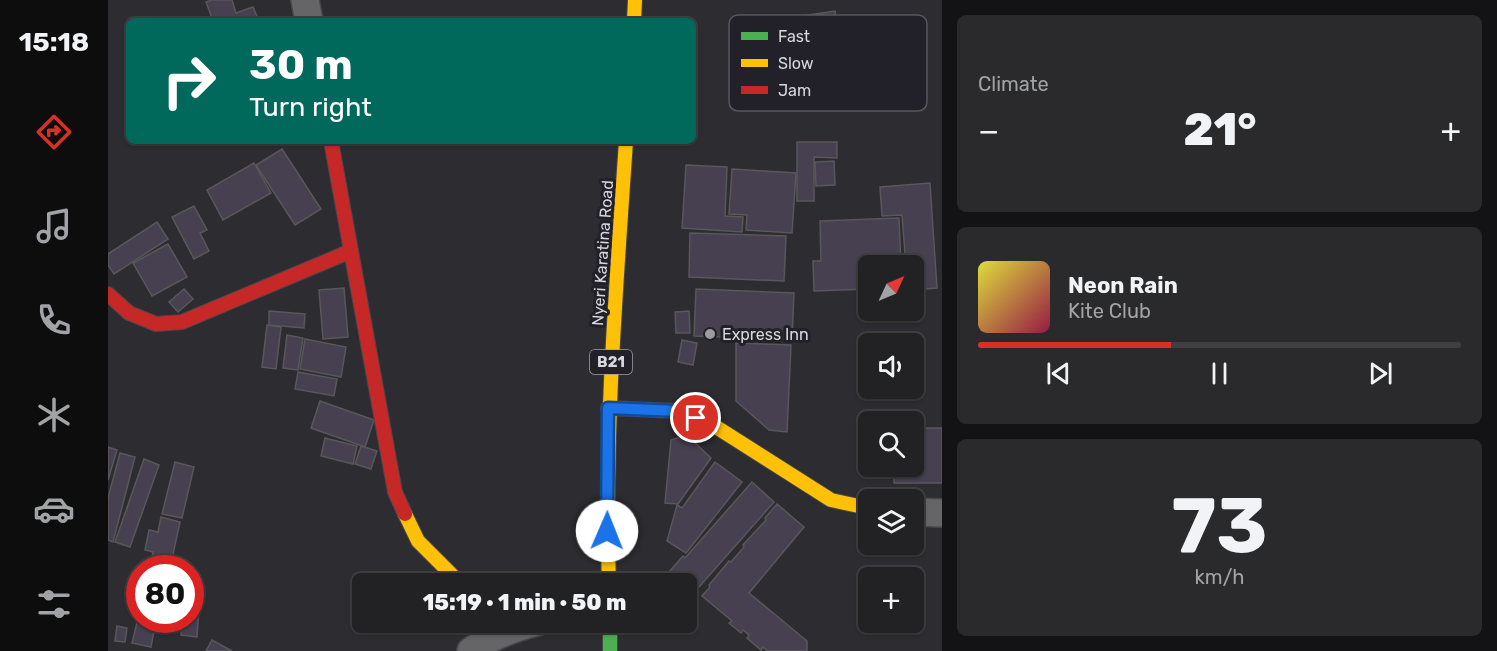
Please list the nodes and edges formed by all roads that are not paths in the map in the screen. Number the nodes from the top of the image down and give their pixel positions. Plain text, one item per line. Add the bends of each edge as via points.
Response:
1 (305, 0) edge
2 (635, 0) edge
3 (308, 18) edge
4 (633, 18) edge
5 (332, 144) edge
6 (626, 144) edge
7 (351, 251) junction
8 (108, 294) edge
9 (608, 408) junction
10 (858, 506) edge
11 (924, 512) edge
12 (942, 513) edge
13 (450, 573) edge
14 (608, 573) edge
15 (490, 633) edge
16 (610, 633) edge
17 (471, 651) edge
18 (610, 651) edge

1 - 3 street
2 - 4 main road
5 - 7 main road
6 - 9 main road, Nyeri Karatina Road / B21
7 - 8 main road via 182,322 156,324 129,313
7 - 13 main road via 395,492 418,541
9 - 10 main road via 678,411 713,425 831,500
9 - 14 main road, Nyeri Karatina Road / B21
11 - 12 street
15 - 17 street
16 - 18 main road

